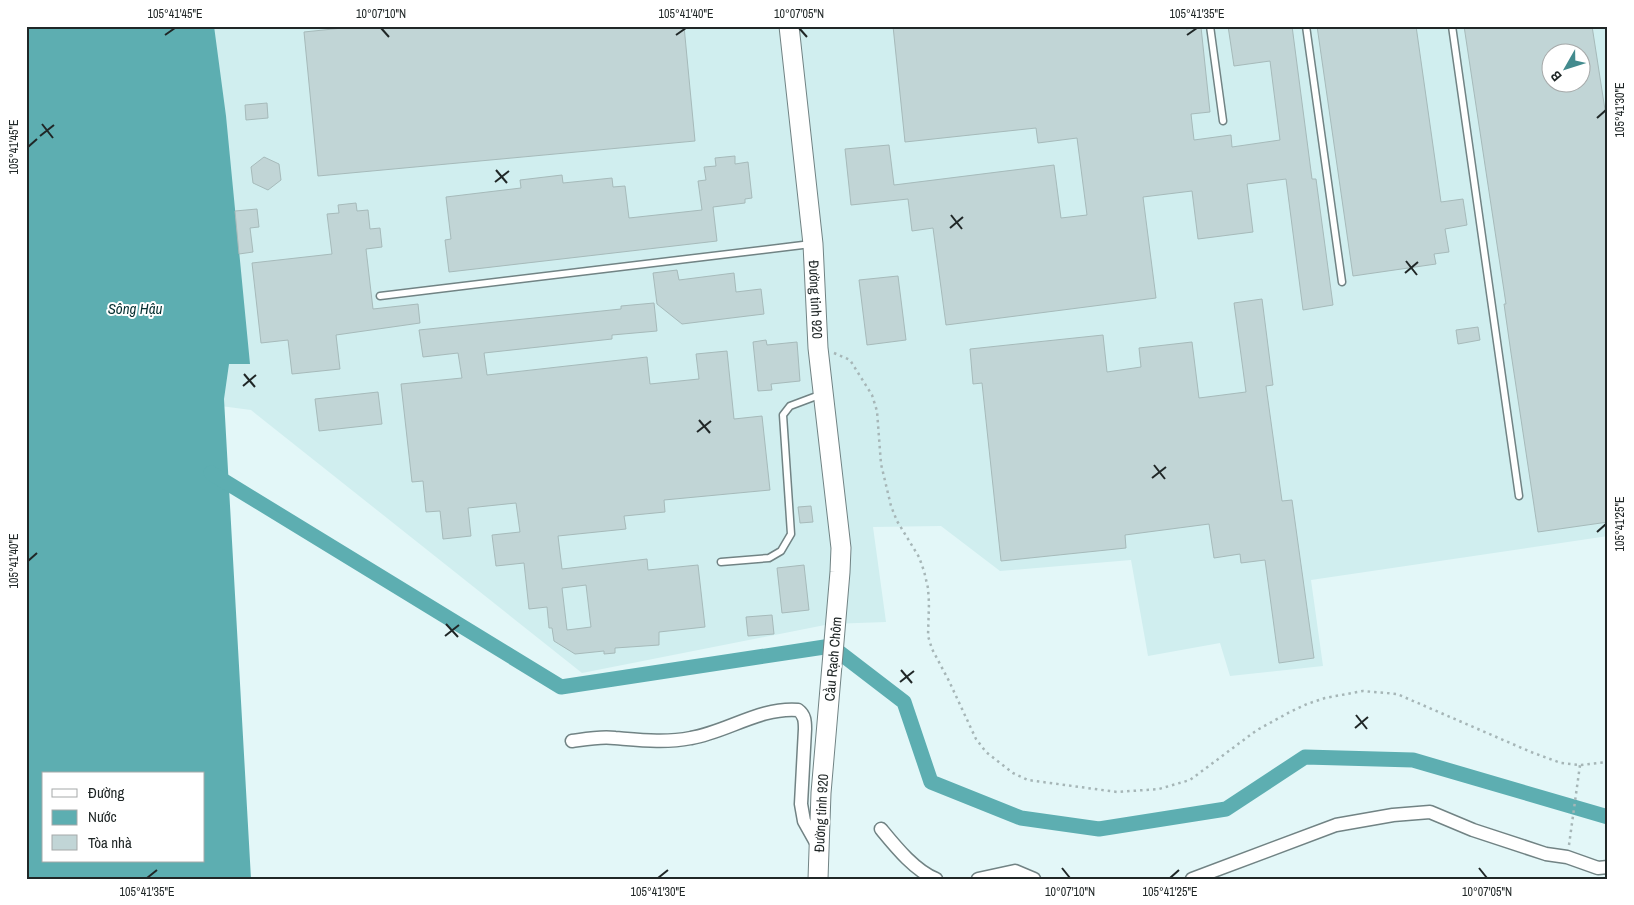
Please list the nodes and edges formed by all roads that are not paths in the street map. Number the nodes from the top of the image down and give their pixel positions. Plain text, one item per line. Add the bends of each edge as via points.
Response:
1 (789, 26) edge
2 (1210, 26) edge
3 (1306, 26) edge
4 (1452, 26) edge
5 (1223, 121) dead end
6 (812, 244) junction
7 (1342, 282) dead end
8 (380, 296) dead end
9 (823, 394) junction
10 (1519, 496) dead end
11 (720, 562) dead end
12 (840, 572) joint
13 (572, 741) dead end
14 (825, 746) joint
15 (881, 829) dead end
16 (819, 848) junction
17 (1608, 867) edge
18 (818, 879) edge
19 (936, 879) edge
20 (978, 879) edge
21 (1034, 879) edge
22 (1192, 879) edge

1 - 6 main road, Đường tỉnh 920
2 - 5 lane
3 - 7 lane
4 - 10 lane
6 - 8 lane
6 - 9 main road, Đường tỉnh 920
9 - 11 lane via 790,406 783,416 791,534 782,551 770,558
9 - 12 main road, Đường tỉnh 920 via 841,548
12 - 14 main road, Cầu Rạch Chôm
13 - 16 street via 614,737 644,741 690,738 771,712 798,710 804,718 805,729 801,804 804,822
14 - 16 main road, Đường tỉnh 920
15 - 19 street via 902,854
16 - 18 main road, Đường tỉnh 920
17 - 22 street via 1598,868 1567,857 1546,854 1430,812 1336,825
20 - 21 street via 1015,871

